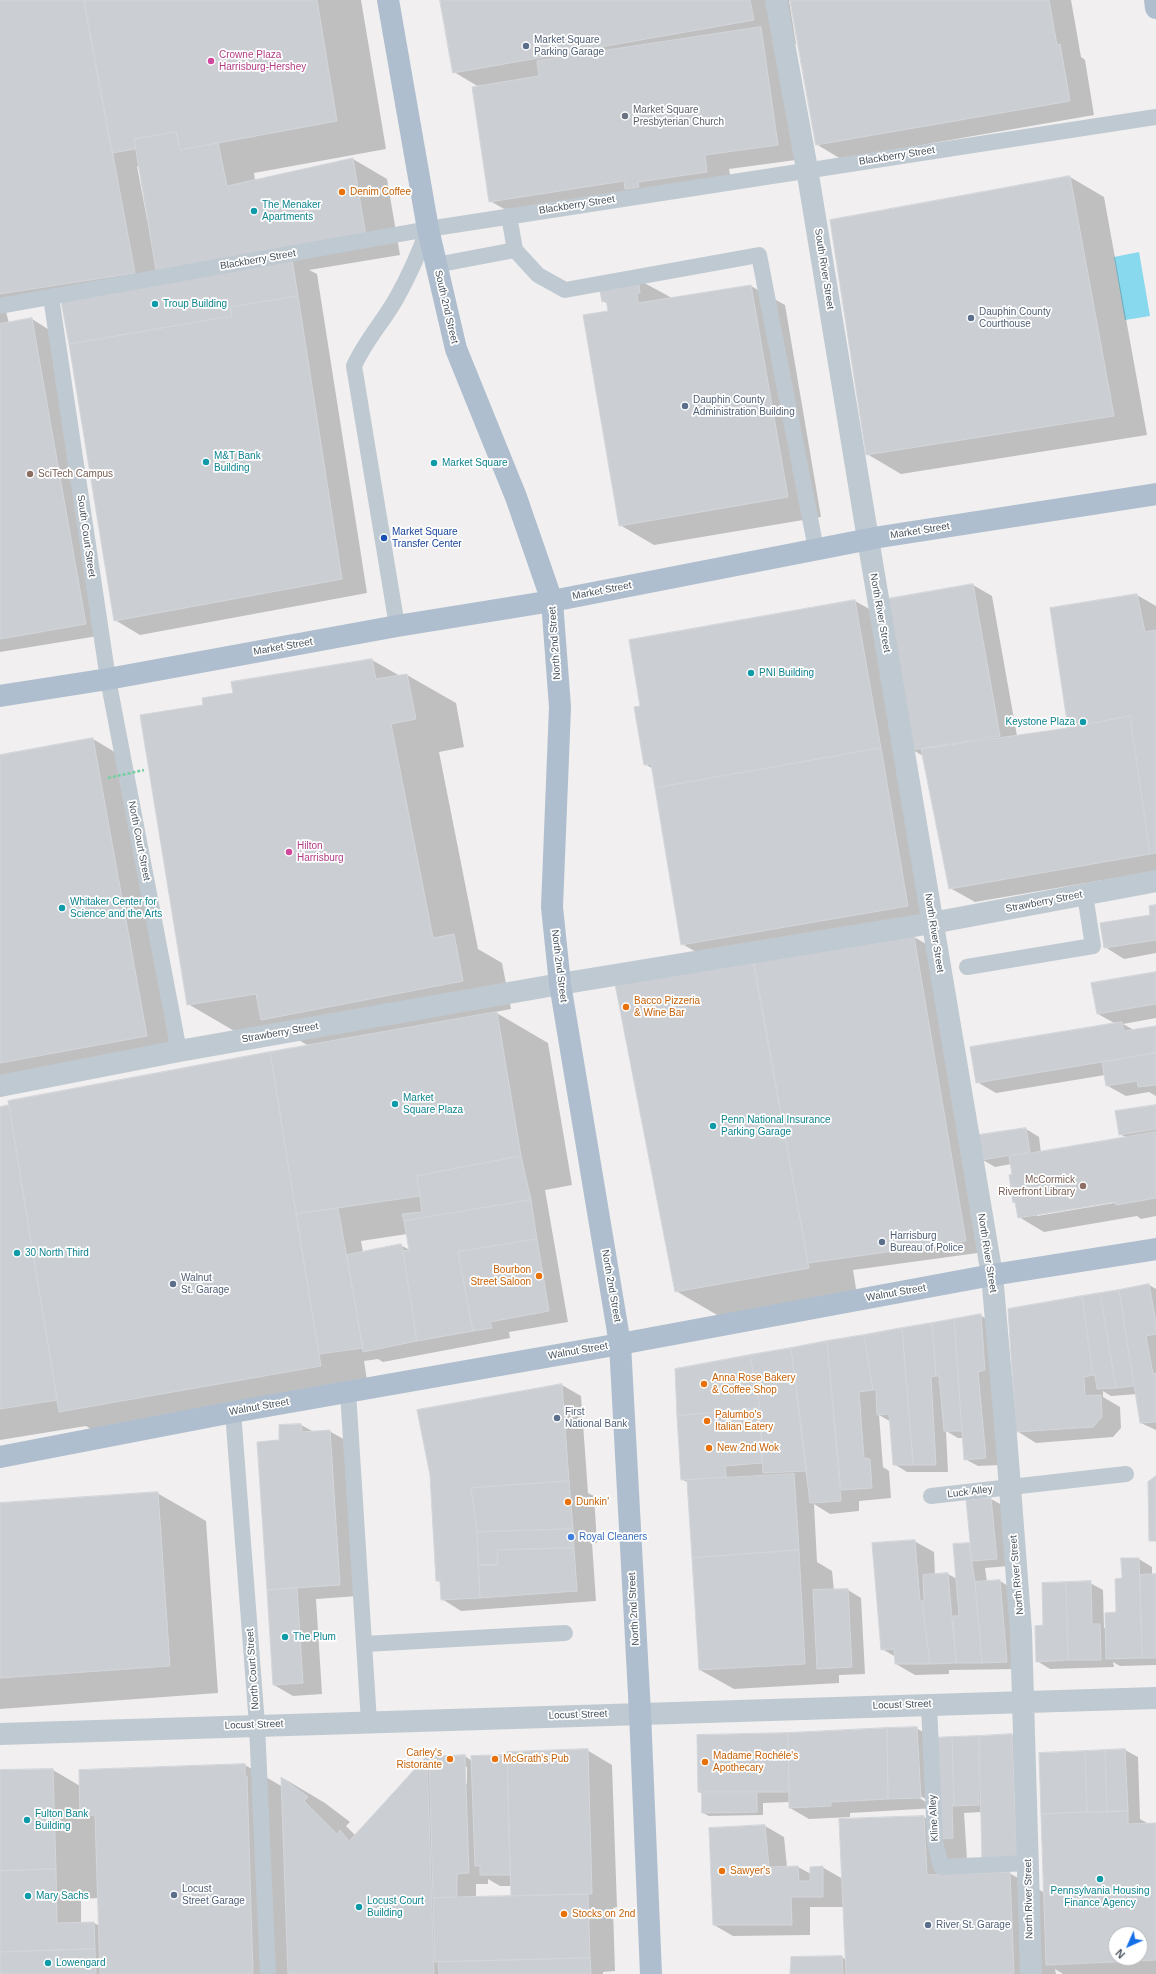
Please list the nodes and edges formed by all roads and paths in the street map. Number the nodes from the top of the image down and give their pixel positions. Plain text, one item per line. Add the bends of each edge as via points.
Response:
1 (388, 0) edge
2 (776, 0) edge
3 (1155, 0) edge
4 (1156, 8) edge
5 (1156, 117) edge
6 (807, 169) junction
7 (510, 216) junction
8 (428, 229) junction
9 (516, 250) junction
10 (436, 265) junction
11 (51, 297) junction
12 (0, 306) edge
13 (1156, 494) edge
14 (868, 539) junction
15 (816, 549) junction
16 (552, 601) junction
17 (397, 626) junction
18 (108, 679) junction
19 (0, 696) edge
20 (144, 770) dead end
21 (108, 778) dead end
22 (1156, 881) edge
23 (1085, 895) junction
24 (932, 923) junction
25 (967, 967) dead end
26 (560, 984) junction
27 (179, 1051) junction
28 (0, 1086) edge
29 (1156, 1248) edge
30 (992, 1275) junction
31 (620, 1344) junction
32 (348, 1392) junction
33 (233, 1412) junction
34 (0, 1457) edge
35 (1126, 1474) dead end
36 (1010, 1487) junction
37 (931, 1496) dead end
38 (565, 1633) dead end
39 (365, 1644) junction
40 (1156, 1698) edge
41 (1023, 1702) junction
42 (929, 1704) junction
43 (640, 1713) junction
44 (369, 1722) junction
45 (257, 1725) junction
46 (0, 1734) edge
47 (1028, 1863) junction
48 (268, 1974) edge
49 (651, 1974) edge
50 (1031, 1974) edge

1 - 8 main road, South 2nd Street
2 - 6 street, South River Street
3 - 4 main road
5 - 6 lane, Blackberry Street
6 - 7 lane, Blackberry Street
6 - 14 street, South River Street
7 - 8 lane, Blackberry Street
7 - 9 lane
8 - 10 main road, South 2nd Street
8 - 11 lane, Blackberry Street
8 - 17 lane via 396,300 361,350 354,366
9 - 10 lane
9 - 15 lane via 538,275 565,290 759,255
10 - 16 main road, South 2nd Street via 456,349 516,497
11 - 12 lane, Blackberry Street
11 - 18 lane, South Court Street
13 - 14 main road, Market Street
14 - 15 main road, Market Street
14 - 24 street, North River Street
15 - 16 main road, Market Street
16 - 17 main road, Market Street
16 - 26 main road, North 2nd Street via 560,708 552,907
17 - 18 main road, Market Street
18 - 19 main road, Market Street
18 - 27 lane, North Court Street
20 - 21 path, bridge
22 - 23 street, Strawberry Street
23 - 24 street, Strawberry Street
23 - 25 lane via 1093,946
24 - 26 street, Strawberry Street
24 - 30 street, North River Street
26 - 27 street, Strawberry Street
26 - 31 main road, North 2nd Street
27 - 28 street, Strawberry Street
29 - 30 main road, Walnut Street
30 - 31 main road, Walnut Street
30 - 36 street, North River Street
31 - 32 main road, Walnut Street
31 - 43 main road, North 2nd Street
32 - 33 main road, Walnut Street
32 - 39 lane
33 - 34 main road, Walnut Street
33 - 45 lane, North Court Street
35 - 36 lane, Luck Alley
36 - 37 lane, Luck Alley
36 - 41 street, North River Street via 1021,1631
38 - 39 lane
39 - 44 lane
40 - 41 street, Locust Street
41 - 42 street, Locust Street
41 - 47 street, North River Street
42 - 43 street, Locust Street
42 - 47 lane, Kline Alley via 935,1841 942,1867
43 - 44 street, Locust Street
43 - 49 main road, North 2nd Street
44 - 45 street, Locust Street
45 - 46 street, Locust Street
45 - 48 lane, North Court Street
47 - 50 street, North River Street

